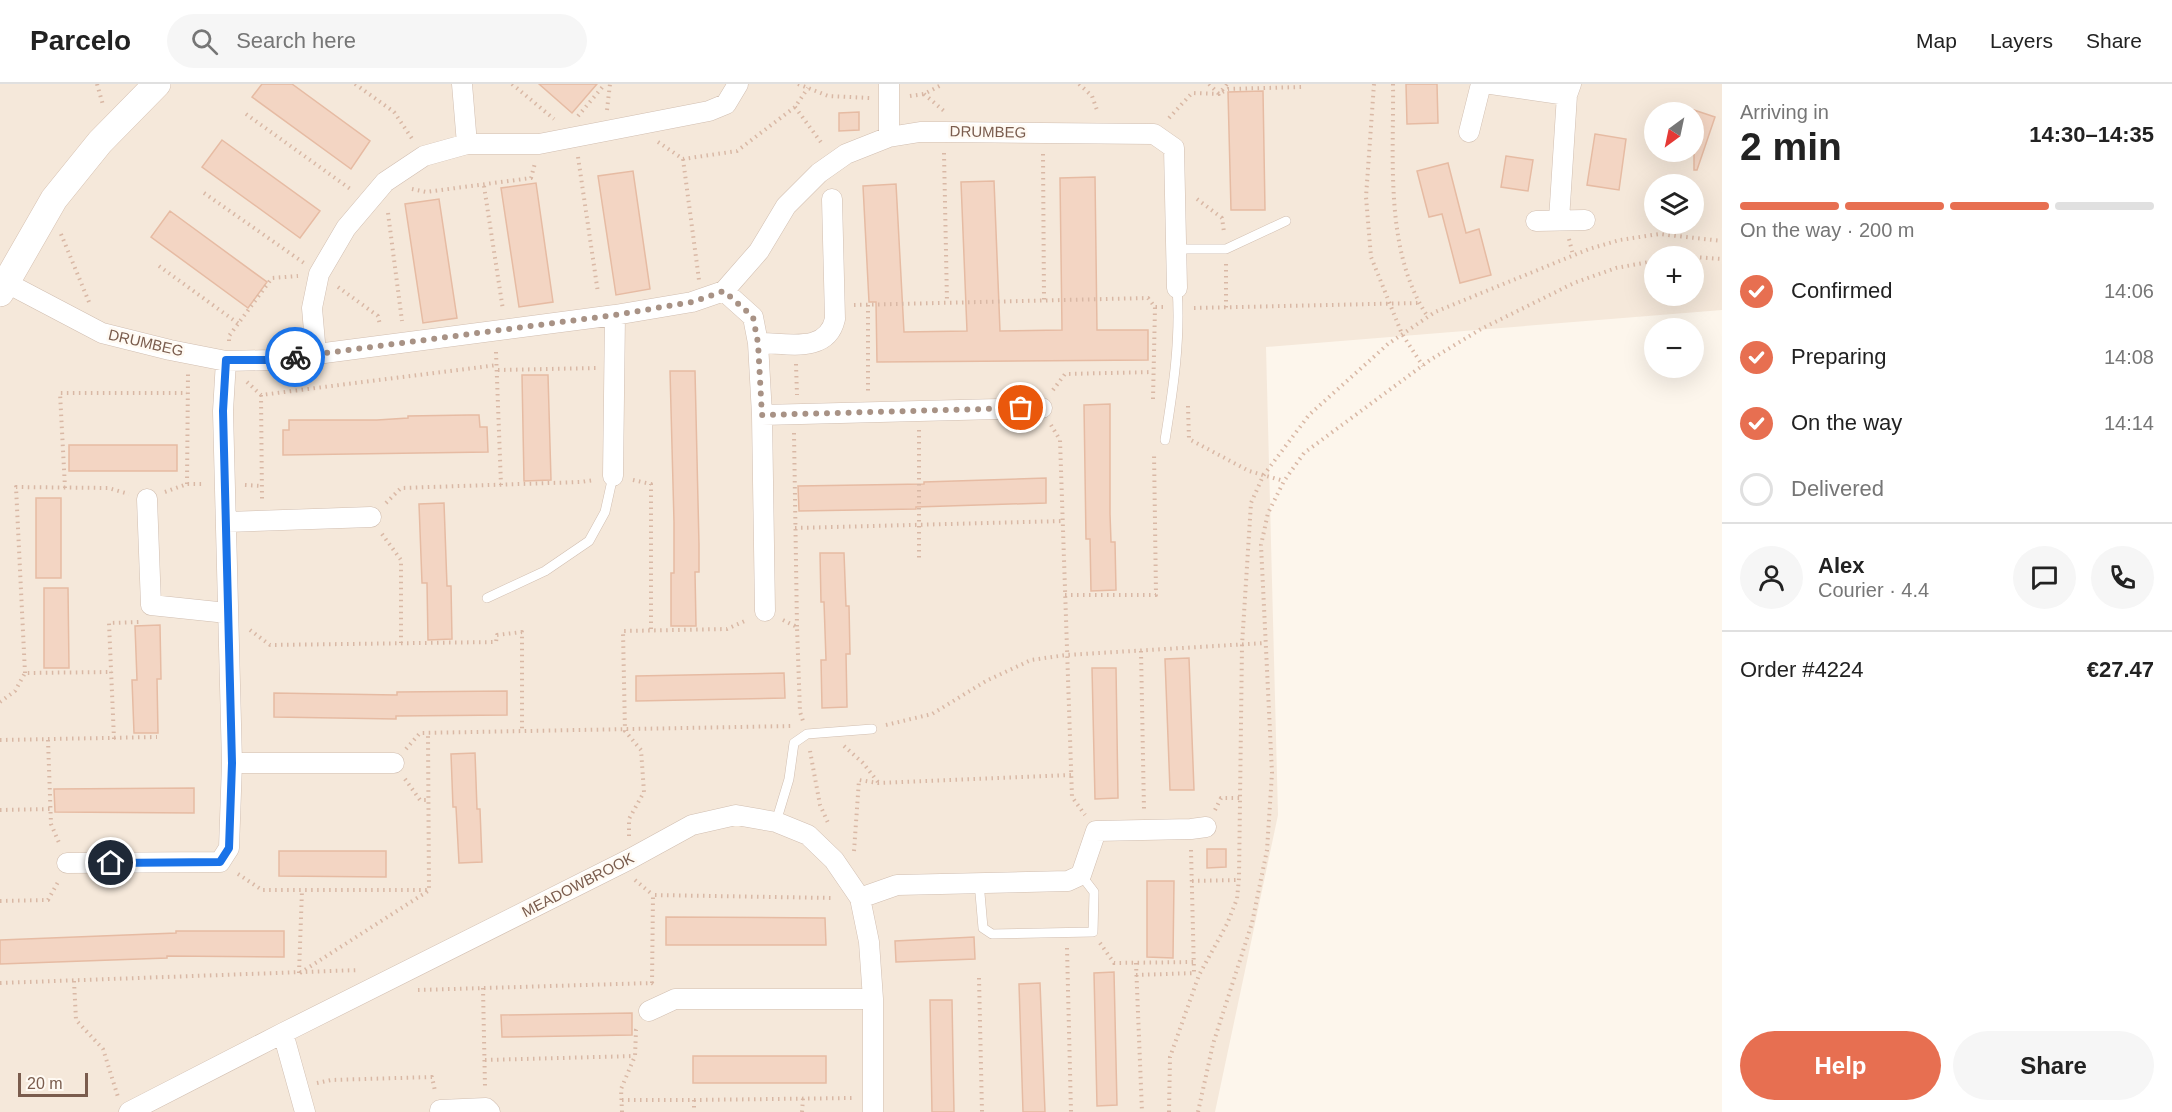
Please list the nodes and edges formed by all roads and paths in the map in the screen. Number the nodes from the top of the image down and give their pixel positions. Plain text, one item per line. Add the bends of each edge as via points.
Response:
1 (157, 84) edge
2 (355, 84) edge
3 (462, 84) edge
4 (512, 84) edge
5 (604, 84) edge
6 (738, 84) edge
7 (798, 84) edge
8 (943, 84) edge
9 (1079, 84) edge
10 (1209, 84) edge
11 (1227, 84) edge
12 (1374, 84) edge
13 (1393, 84) edge
14 (1480, 84) edge
15 (1491, 84) edge
16 (1303, 87) dead end
17 (808, 88) junction
18 (1569, 90) edge
19 (889, 92) edge
20 (1219, 94) junction
21 (795, 107) junction
22 (246, 114) dead end
23 (634, 126) junction
24 (944, 132) junction
25 (1469, 132) dead end
26 (1042, 133) junction
27 (1104, 134) junction
28 (1154, 134) junction
29 (570, 135) junction
30 (889, 137) junction
31 (468, 144) junction
32 (539, 144) junction
33 (423, 156) junction
34 (683, 159) junction
35 (834, 163) junction
36 (385, 182) junction
37 (484, 186) junction
38 (204, 193) dead end
39 (54, 199) junction
40 (832, 199) dead end
41 (369, 202) junction
42 (1559, 220) junction
43 (1585, 220) dead end
44 (1286, 221) dead end
45 (1536, 221) dead end
46 (1722, 241) edge
47 (1176, 249) junction
48 (1704, 258) edge
49 (1722, 259) edge
50 (1644, 263) edge
51 (159, 266) dead end
52 (319, 274) junction
53 (3, 288) edge
54 (724, 291) junction
55 (598, 293) dead end
56 (1178, 298) junction
57 (1044, 300) junction
58 (692, 302) junction
59 (946, 302) junction
60 (1391, 303) junction
61 (1418, 303) junction
62 (868, 305) junction
63 (835, 306) junction
64 (1155, 307) junction
65 (503, 310) dead end
66 (615, 315) junction
67 (1428, 317) junction
68 (239, 324) dead end
69 (493, 330) junction
70 (102, 333) junction
71 (1402, 334) junction
72 (405, 343) junction
73 (758, 343) junction
74 (796, 343) junction
75 (188, 353) junction
76 (316, 354) junction
77 (226, 360) junction
78 (1423, 366) junction
79 (498, 367) junction
80 (614, 368) junction
81 (1153, 372) junction
82 (188, 393) junction
83 (261, 395) junction
84 (1188, 404) dead end
85 (1153, 407) dead end
86 (1041, 408) junction
87 (919, 411) junction
88 (868, 412) junction
89 (795, 414) junction
90 (762, 415) junction
91 (1165, 440) dead end
92 (1154, 442) dead end
93 (613, 476) junction
94 (1263, 476) junction
95 (1284, 481) junction
96 (187, 484) dead end
97 (501, 485) junction
98 (147, 499) dead end
99 (371, 517) junction
100 (262, 520) junction
101 (1064, 521) junction
102 (227, 522) junction
103 (920, 524) junction
104 (795, 528) junction
105 (919, 561) dead end
106 (1065, 595) junction
107 (487, 598) dead end
108 (151, 605) junction
109 (765, 611) joint
110 (227, 613) junction
111 (797, 627) dead end
112 (651, 630) junction
113 (401, 643) junction
114 (1265, 643) junction
115 (1242, 645) junction
116 (1141, 651) junction
117 (1066, 656) junction
118 (112, 672) junction
119 (25, 673) junction
120 (0, 702) edge
121 (872, 729) joint
122 (625, 731) junction
123 (835, 731) junction
124 (522, 732) junction
125 (428, 734) junction
126 (807, 734) junction
127 (157, 737) dead end
128 (114, 739) junction
129 (0, 740) edge
130 (48, 740) junction
131 (232, 763) junction
132 (394, 763) junction
133 (1071, 775) junction
134 (879, 783) junction
135 (1241, 798) junction
136 (429, 800) junction
137 (50, 809) junction
138 (0, 810) edge
139 (776, 822) junction
140 (1198, 828) junction
141 (1145, 829) junction
142 (1096, 831) junction
143 (854, 856) dead end
144 (630, 859) junction
145 (220, 862) junction
146 (67, 863) junction
147 (1081, 875) junction
148 (1192, 880) junction
149 (1239, 880) junction
150 (978, 882) junction
151 (302, 890) junction
152 (429, 890) junction
153 (860, 898) junction
154 (0, 901) edge
155 (1067, 932) junction
156 (1093, 932) junction
157 (1195, 962) junction
158 (1136, 963) junction
159 (1197, 973) junction
160 (1136, 975) junction
161 (979, 978) dead end
162 (74, 981) dead end
163 (652, 983) dead end
164 (635, 984) dead end
165 (483, 988) dead end
166 (873, 999) junction
167 (649, 1011) junction
168 (283, 1033) junction
169 (635, 1056) junction
170 (485, 1060) junction
171 (298, 1088) junction
172 (803, 1098) junction
173 (622, 1100) junction
174 (694, 1100) junction
175 (873, 1105) edge
176 (124, 1107) edge
177 (440, 1110) joint
178 (488, 1110) edge
179 (305, 1112) edge
180 (622, 1112) edge
181 (694, 1112) edge
182 (802, 1112) edge
183 (982, 1112) edge
184 (1071, 1112) edge
185 (1142, 1112) edge
186 (1169, 1112) edge
187 (1198, 1112) edge

1 - 39 main road via 100,142
2 - 33 path via 394,112
3 - 31 street
4 - 29 path
5 - 29 path
6 - 23 street via 726,104 709,111
7 - 17 path
8 - 19 path via 924,94
9 - 27 path via 1092,96
10 - 20 path
11 - 20 path
12 - 60 path via 1366,197 1371,257
13 - 61 path via 1394,216 1408,279
14 - 25 street
15 - 18 street
16 - 20 path via 1228,88
17 - 19 path via 828,96
17 - 21 path
18 - 42 street
19 - 30 street
20 - 28 path via 1192,93
21 - 34 path via 736,151
21 - 35 path
22 - 41 path
23 - 29 street
23 - 34 path
24 - 26 street, DRUMBEG
24 - 30 street, DRUMBEG
24 - 59 path
26 - 27 street, DRUMBEG
26 - 57 path
27 - 28 street, DRUMBEG
28 - 47 street via 1174,148
29 - 32 street
29 - 55 path
30 - 35 street, DRUMBEG via 846,154
31 - 32 street
31 - 33 street
32 - 37 path via 531,178
33 - 36 street
34 - 58 path via 699,284 693,287
35 - 54 street, DRUMBEG via 819,172 786,206 759,251
36 - 37 path via 426,192
36 - 41 street
36 - 72 path
37 - 65 path
38 - 52 path
39 - 53 main road
39 - 70 path via 59,228
40 - 63 street
41 - 52 street via 346,228
42 - 43 street
42 - 45 street
44 - 47 lane via 1226,249
46 - 67 path via 1659,234 1620,240 1589,249
47 - 56 street
48 - 49 path
50 - 78 path via 1574,283 1481,329
51 - 68 path
52 - 76 street via 312,308
53 - 70 street, DRUMBEG
54 - 58 street, DRUMBEG
54 - 73 street via 753,317
56 - 60 path via 1226,308
56 - 64 path
56 - 91 lane
57 - 59 path
57 - 64 path via 1148,298
58 - 66 street, DRUMBEG
59 - 62 path
60 - 61 path
60 - 71 path
61 - 67 path
62 - 63 path
62 - 88 path
63 - 74 street via 833,329 825,338 812,344
64 - 81 path
66 - 69 street, DRUMBEG
66 - 80 street
67 - 71 path
69 - 72 street, DRUMBEG
69 - 79 path
70 - 75 street, DRUMBEG
71 - 78 path
71 - 94 path via 1309,415
72 - 76 street, DRUMBEG
73 - 74 street
73 - 90 street
74 - 89 path
75 - 77 street, DRUMBEG
75 - 82 path
76 - 77 street, DRUMBEG
77 - 83 path
77 - 102 street via 223,411
78 - 95 path via 1304,453
79 - 80 path
79 - 83 path
79 - 97 path
80 - 93 street
81 - 85 path
81 - 86 path via 1065,374
82 - 96 path
82 - 119 path via 60,393 66,488 16,488
83 - 100 path
84 - 94 path via 1189,439
86 - 87 street
86 - 101 path via 1060,440
87 - 88 street
87 - 103 path
88 - 89 street
89 - 90 street
89 - 104 path
90 - 109 street
92 - 106 path via 1156,595
93 - 97 path via 581,482
93 - 107 lane via 605,512 589,541 545,571
93 - 112 path via 651,484
94 - 95 path
94 - 115 path via 1251,504
95 - 114 path via 1268,513 1262,545
97 - 99 path via 401,488
98 - 108 street
99 - 100 street
99 - 113 path via 401,560
100 - 102 street
101 - 103 path
101 - 106 path
102 - 110 street
103 - 104 path
103 - 105 path
104 - 111 path
106 - 117 path
108 - 110 street
108 - 118 path via 142,622 109,623
109 - 112 path via 727,629
110 - 113 path via 270,645
110 - 131 street
112 - 122 path via 623,631
113 - 124 path via 496,642 497,634 522,632
114 - 115 path
114 - 187 path via 1272,772 1266,850 1252,923 1213,1044
115 - 116 path
115 - 135 path
116 - 117 path
116 - 141 path
117 - 121 path via 1032,660 986,681 932,714
117 - 133 path
118 - 119 path
118 - 128 path
119 - 120 path via 15,690
121 - 123 lane
122 - 124 path
122 - 126 path via 792,726
122 - 144 path via 641,750 644,792 629,819
123 - 126 lane
123 - 134 path via 840,742
124 - 125 path
125 - 132 path via 420,734
125 - 136 path
126 - 139 lane via 794,744
127 - 128 path
128 - 130 path
129 - 130 path
130 - 137 path
131 - 132 street
131 - 145 street via 229,848
132 - 136 path via 420,801
133 - 134 path
133 - 142 path via 1072,797
134 - 143 path via 859,780
135 - 140 path via 1221,798
135 - 149 path
136 - 152 path
137 - 138 path
137 - 146 path via 51,824
139 - 144 street, MEADOWBROOK via 736,815 692,825
139 - 153 street, MEADOWBROOK via 808,835 834,860
140 - 141 street
140 - 148 path
141 - 142 street
142 - 147 street
144 - 168 street, MEADOWBROOK
145 - 146 street
145 - 151 path via 262,890
146 - 154 path via 48,900
147 - 150 street via 1068,881
147 - 156 lane via 1094,892
148 - 149 path
148 - 157 path
149 - 159 path via 1237,899 1227,924
150 - 153 street via 897,885
150 - 155 lane via 983,928 992,934
151 - 152 path
151 - 152 path via 299,973
153 - 163 path via 653,895
153 - 166 street, MEADOWBROOK via 869,942
155 - 156 lane
155 - 184 path
156 - 158 path via 1114,963
157 - 158 path
157 - 159 path
158 - 160 path
159 - 160 path
159 - 186 path via 1170,1057
160 - 185 path
161 - 183 path
162 - 176 path via 76,1020 103,1049
164 - 167 path
165 - 170 path
166 - 167 street via 675,999
166 - 175 street, MEADOWBROOK
167 - 169 path via 636,1030
168 - 171 street
168 - 176 street, MEADOWBROOK
169 - 170 path
169 - 173 path via 621,1089
170 - 178 path
171 - 177 path via 331,1080 432,1077
171 - 179 street
172 - 174 path
172 - 175 path
172 - 182 path
173 - 174 path
173 - 180 path
174 - 181 path
177 - 178 street

